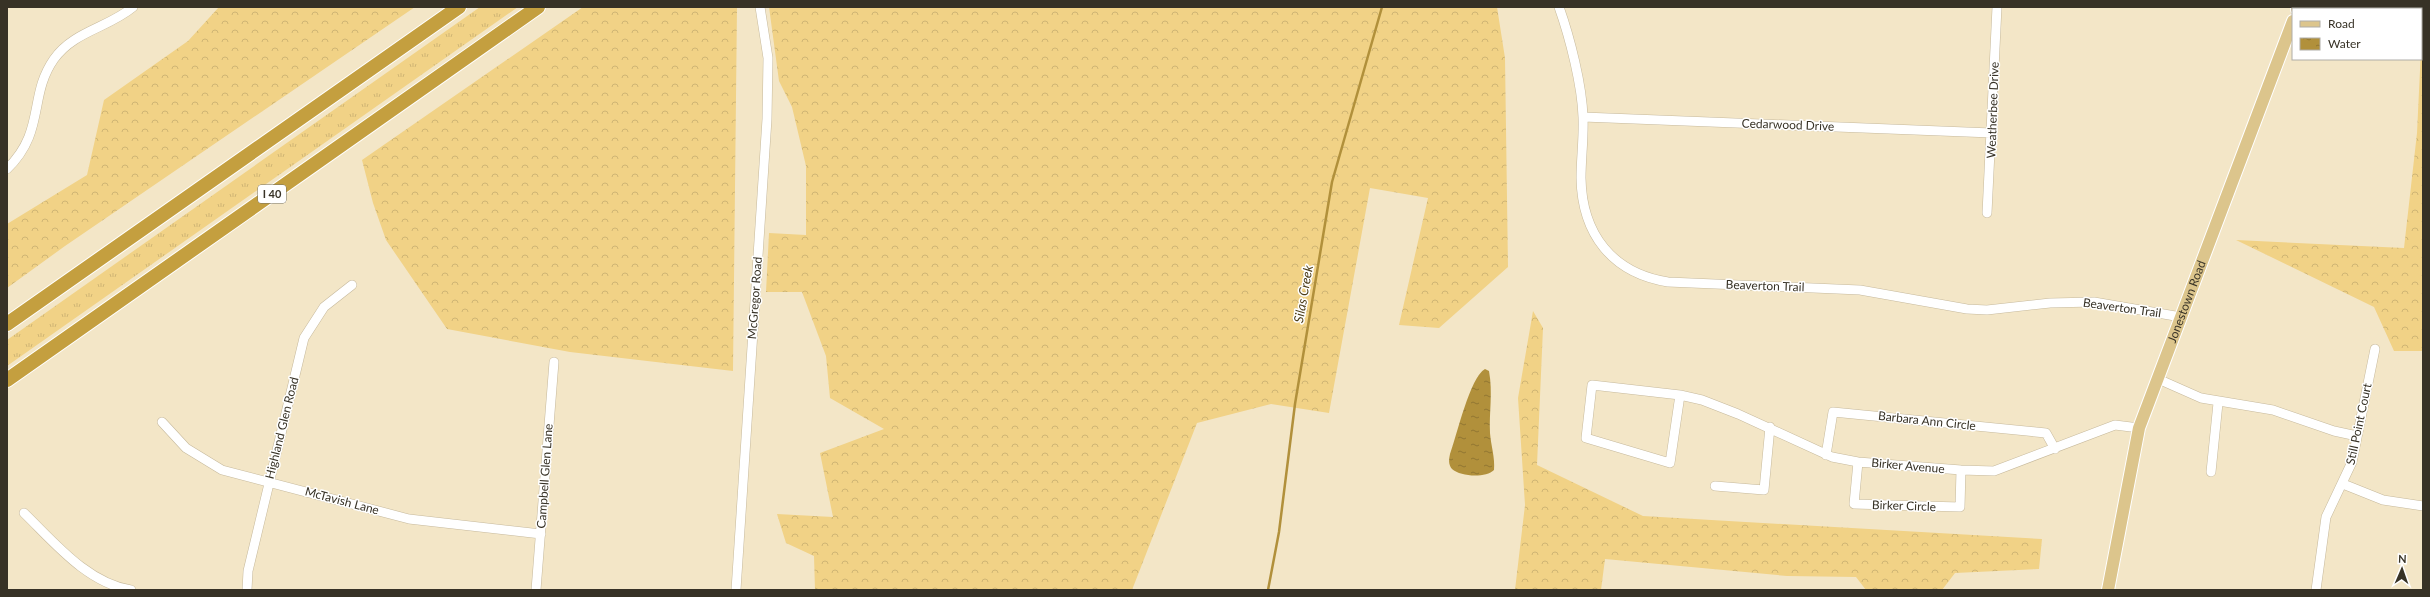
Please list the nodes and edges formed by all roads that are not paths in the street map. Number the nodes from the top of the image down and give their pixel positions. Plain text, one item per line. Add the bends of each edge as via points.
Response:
1 (133, 7) edge
2 (459, 7) edge
3 (538, 7) edge
4 (760, 7) edge
5 (1559, 7) edge
6 (1997, 7) edge
7 (2292, 24) edge
8 (1583, 117) junction
9 (1992, 133) junction
10 (7, 169) edge
11 (1987, 213) dead end
12 (352, 285) dead end
13 (2181, 317) junction
14 (7, 324) edge
15 (2375, 349) dead end
16 (554, 362) dead end
17 (2158, 379) junction
18 (7, 380) edge
19 (1680, 395) junction
20 (2218, 403) junction
21 (162, 422) dead end
22 (1770, 427) junction
23 (2140, 428) junction
24 (2357, 436) junction
25 (2055, 449) junction
26 (1826, 455) junction
27 (1858, 462) junction
28 (1961, 470) junction
29 (2211, 472) dead end
30 (269, 481) junction
31 (2343, 484) junction
32 (1715, 486) dead end
33 (2423, 506) edge
34 (24, 513) dead end
35 (541, 534) junction
36 (130, 590) edge
37 (247, 590) edge
38 (536, 590) edge
39 (736, 590) edge
40 (2108, 590) edge
41 (2316, 590) edge

1 - 10 street via 121,16 73,40 54,58 43,81 31,136
2 - 14 highway
3 - 18 highway, I 40
4 - 39 street, McGregor Road via 768,58 767,119
5 - 8 street, Beaverton Trail via 1566,28
6 - 9 street, Weatherbee Drive
7 - 13 main road, Jonestown Road
8 - 9 street, Cedarwood Drive
8 - 13 street, Beaverton Trail via 1581,179 1583,198 1592,230 1605,250 1641,276 1668,282 1860,290 1967,309 2008,309 2050,303 2094,302
9 - 11 street, Weatherbee Drive
12 - 30 street, Highland Glen Road via 324,307 304,338
13 - 17 main road, Jonestown Road
15 - 24 street, Still Point Court
16 - 35 street, Campbell Glen Lane
17 - 20 street via 2195,396
17 - 23 main road, Jonestown Road
19 - 19 street, Birker Avenue via 1592,384 1586,438 1670,463
19 - 22 street, Birker Avenue via 1702,400
20 - 24 street via 2273,410 2334,431
20 - 29 street
21 - 30 street, McTavish Lane via 186,448 222,470
22 - 26 street, Birker Avenue
22 - 32 street via 1764,490
23 - 25 street, Birker Avenue via 2115,425
23 - 40 main road, Jonestown Road
24 - 31 street, Still Point Court via 2352,462
25 - 26 street, Barbara Ann Circle via 2046,433 1833,412
25 - 28 street, Birker Avenue via 1994,471
26 - 27 street, Birker Avenue
27 - 28 street, Birker Avenue
27 - 28 street, Birker Circle via 1854,504 1960,507
30 - 35 street, McTavish Lane via 410,519
30 - 37 street, Highland Glen Road via 248,571
31 - 33 street via 2383,500
31 - 41 street, Still Point Court via 2326,517
34 - 36 street via 82,569 119,588
35 - 38 street, Campbell Glen Lane

